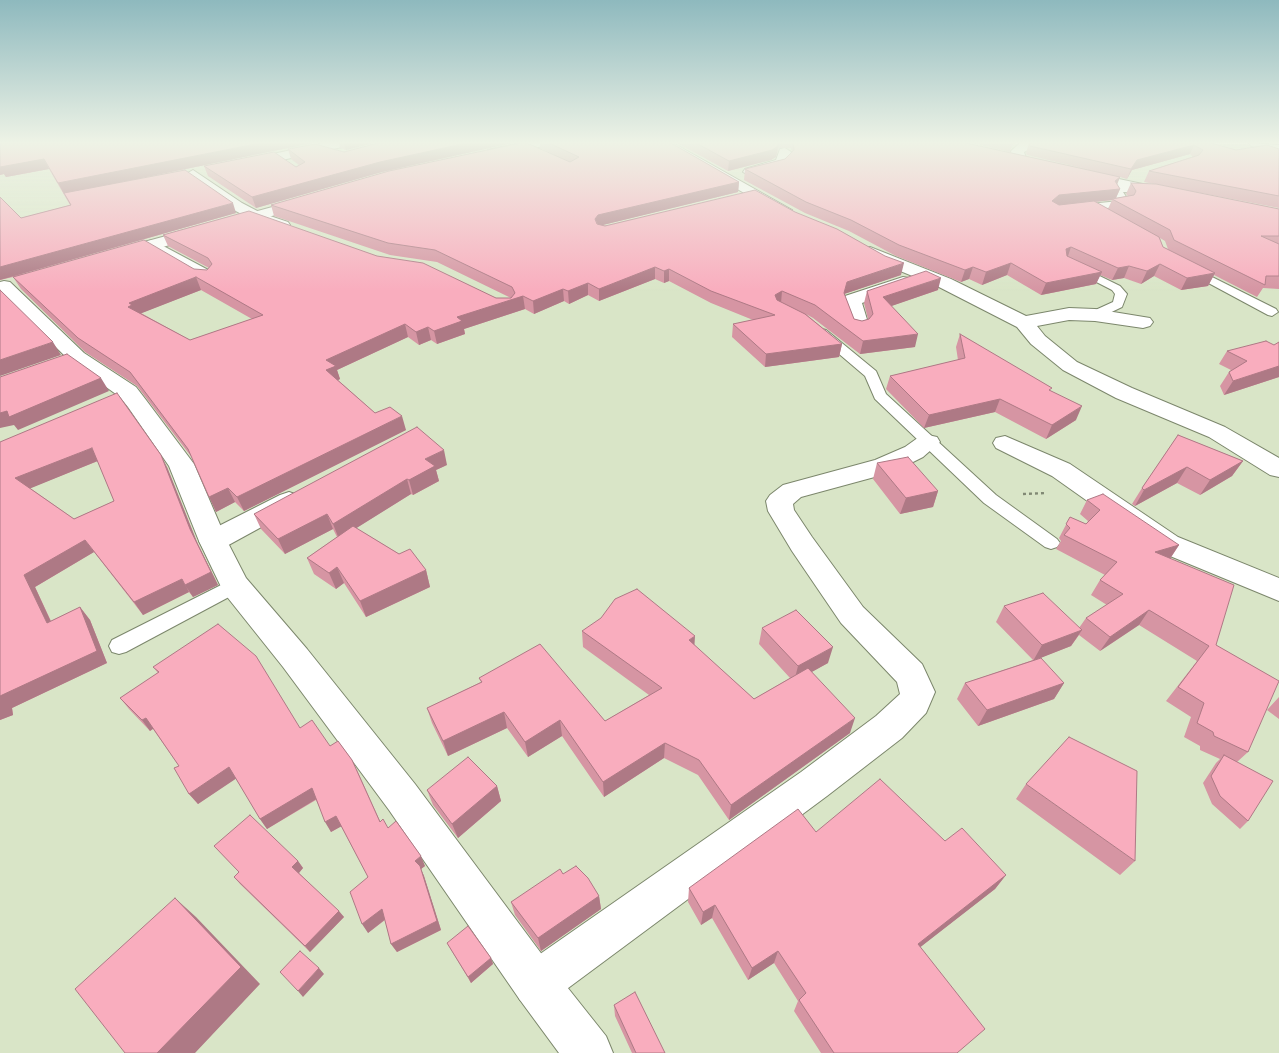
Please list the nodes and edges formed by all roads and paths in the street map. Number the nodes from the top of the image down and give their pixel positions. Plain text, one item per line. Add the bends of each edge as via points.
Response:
1 (215, 192) edge
2 (753, 192) edge
3 (1117, 192) edge
4 (1163, 192) edge
5 (757, 194) junction
6 (1178, 195) edge
7 (322, 197) edge
8 (732, 200) edge
9 (1092, 207) junction
10 (1074, 209) edge
11 (256, 216) junction
12 (1109, 216) edge
13 (799, 218) edge
14 (299, 230) edge
15 (855, 244) edge
16 (152, 246) junction
17 (106, 258) edge
18 (1179, 263) edge
19 (1067, 264) edge
20 (206, 276) edge
21 (923, 276) junction
22 (7, 284) edge
23 (1272, 312) dead end
24 (1095, 315) junction
25 (808, 322) edge
26 (1143, 322) dead end
27 (1024, 323) junction
28 (859, 326) edge
29 (928, 442) junction
30 (1005, 443) dead end
31 (1279, 469) edge
32 (307, 492) edge
33 (982, 492) junction
34 (1098, 496) junction
35 (213, 542) junction
36 (1051, 543) dead end
37 (235, 585) junction
38 (1279, 590) edge
39 (119, 646) dead end
40 (536, 984) junction
41 (589, 1053) edge

1 - 11 street
2 - 5 street
3 - 9 lane via 1125,203
4 - 6 street
5 - 8 street
5 - 13 street
7 - 11 street
9 - 10 lane
9 - 12 lane
11 - 14 street
11 - 16 street
15 - 21 street
16 - 17 street
16 - 20 street
18 - 23 lane
19 - 24 lane via 1116,288 1121,294 1118,304
21 - 27 street via 946,283
21 - 28 street via 853,299
22 - 35 street via 68,360 157,434 181,464
24 - 26 street
24 - 27 street via 1062,314
25 - 29 lane via 871,374 880,396
27 - 31 street via 1038,340 1070,366 1124,394 1217,432
29 - 33 lane
29 - 40 street via 884,466 792,491 781,497 779,505 852,616 910,674 918,692 914,703 889,727 814,784
30 - 34 street via 1061,470
32 - 35 street
33 - 34 path
33 - 36 lane
34 - 38 street via 1168,544
35 - 37 street
37 - 39 lane
37 - 40 street via 402,797
40 - 41 street

